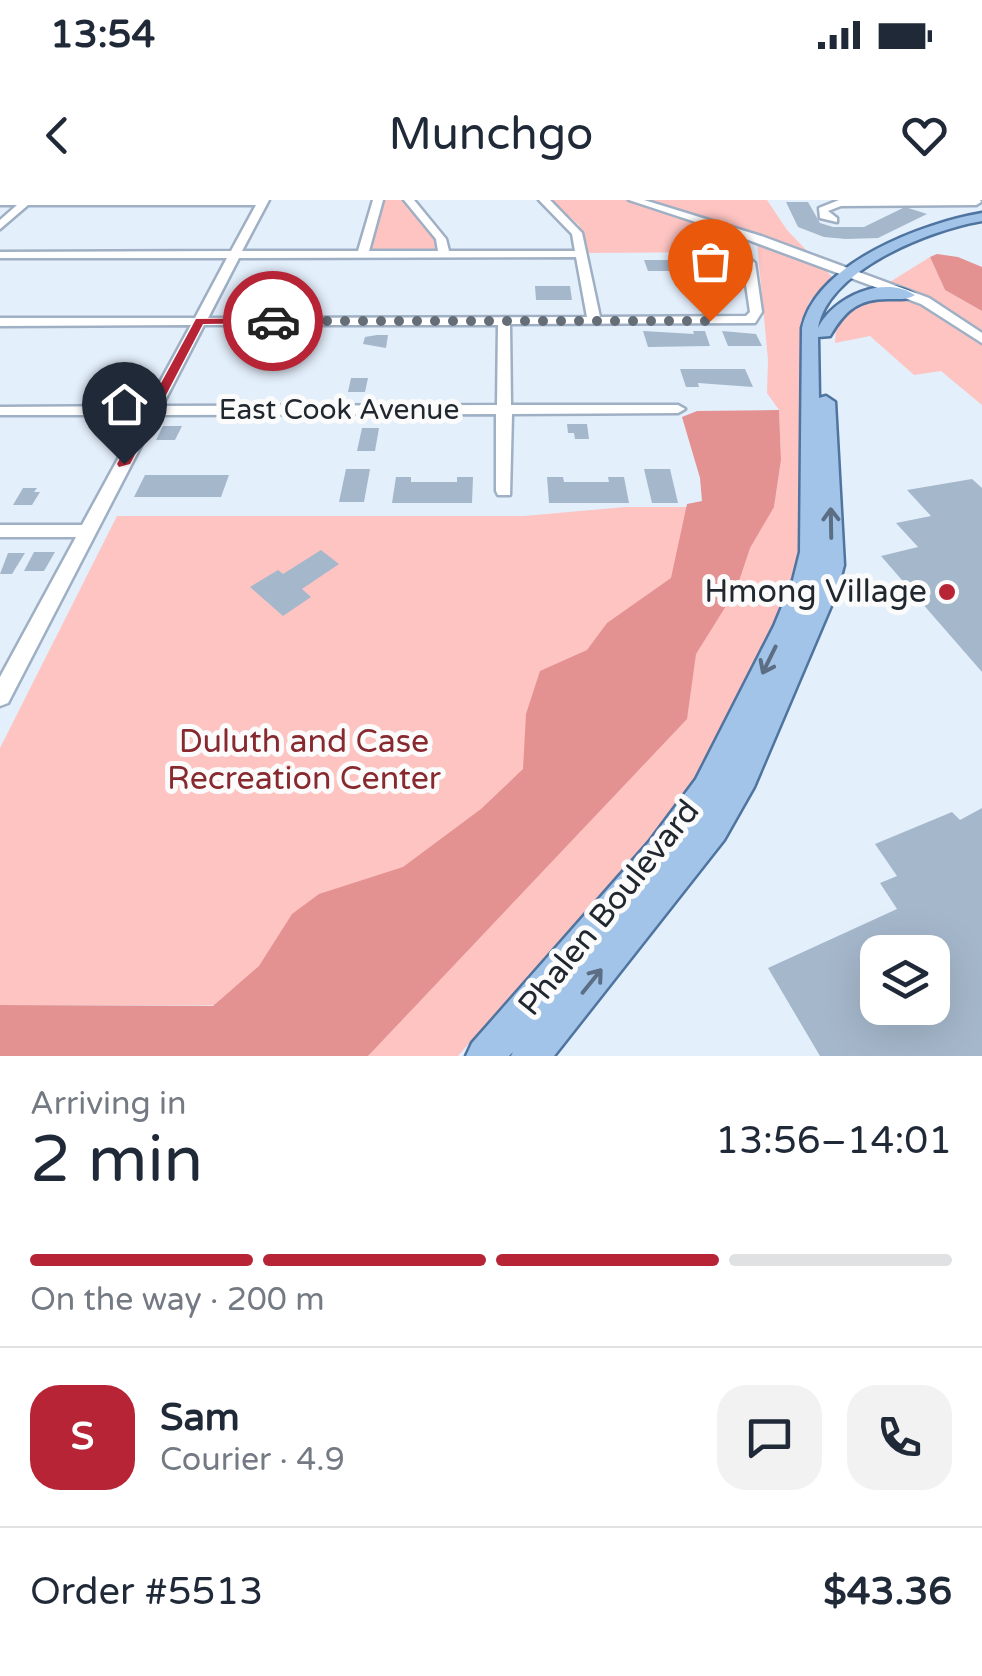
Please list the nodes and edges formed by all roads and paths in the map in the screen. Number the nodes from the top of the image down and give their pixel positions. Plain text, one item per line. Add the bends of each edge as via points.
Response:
1 (378, 200) edge
2 (409, 200) edge
3 (544, 200) edge
4 (634, 200) edge
5 (644, 200) edge
6 (27, 201) edge
7 (264, 201) edge
8 (0, 202) edge
9 (977, 203) edge
10 (685, 216) junction
11 (832, 220) dead end
12 (982, 220) edge
13 (0, 226) edge
14 (732, 230) junction
15 (235, 254) junction
16 (363, 254) junction
17 (444, 254) junction
18 (582, 254) junction
19 (0, 255) edge
20 (859, 276) junction
21 (907, 294) junction
22 (594, 320) junction
23 (200, 321) junction
24 (504, 321) junction
25 (959, 321) junction
26 (982, 321) edge
27 (0, 322) edge
28 (824, 333) junction
29 (982, 339) edge
30 (678, 409) dead end
31 (504, 410) junction
32 (0, 411) edge
33 (152, 411) junction
34 (504, 491) dead end
35 (0, 531) edge
36 (88, 532) junction
37 (0, 697) edge
38 (486, 1056) edge
39 (530, 1056) edge

1 - 16 street
2 - 17 street via 441,239
3 - 18 street via 572,225
4 - 10 street
5 - 10 street
6 - 7 street
6 - 8 street
6 - 13 street
7 - 15 street
9 - 11 street via 839,203 823,210
10 - 14 street
12 - 20 main road, Phalen Boulevard
14 - 20 street
14 - 22 street via 724,240 749,263 755,315
15 - 16 street
15 - 19 street
15 - 23 street
16 - 17 street
17 - 18 street
18 - 22 street
20 - 21 street
20 - 28 main road, Phalen Boulevard via 839,298
20 -> 38 main road, Phalen Boulevard via 822,297 810,328 811,552 786,626 706,788 660,853
21 - 25 street
21 - 28 main road via 874,292 847,302
22 - 24 street
23 - 24 street
23 - 27 street
23 - 33 street
24 - 31 street
25 - 26 street
25 - 29 street
39 -> 28 main road, Phalen Boulevard via 713,830 744,778 826,592 832,526
30 - 31 street, East Cook Avenue
31 - 33 street, East Cook Avenue
31 - 34 street
32 - 33 street, East Cook Avenue
33 - 36 street
35 - 36 street
36 - 37 street

